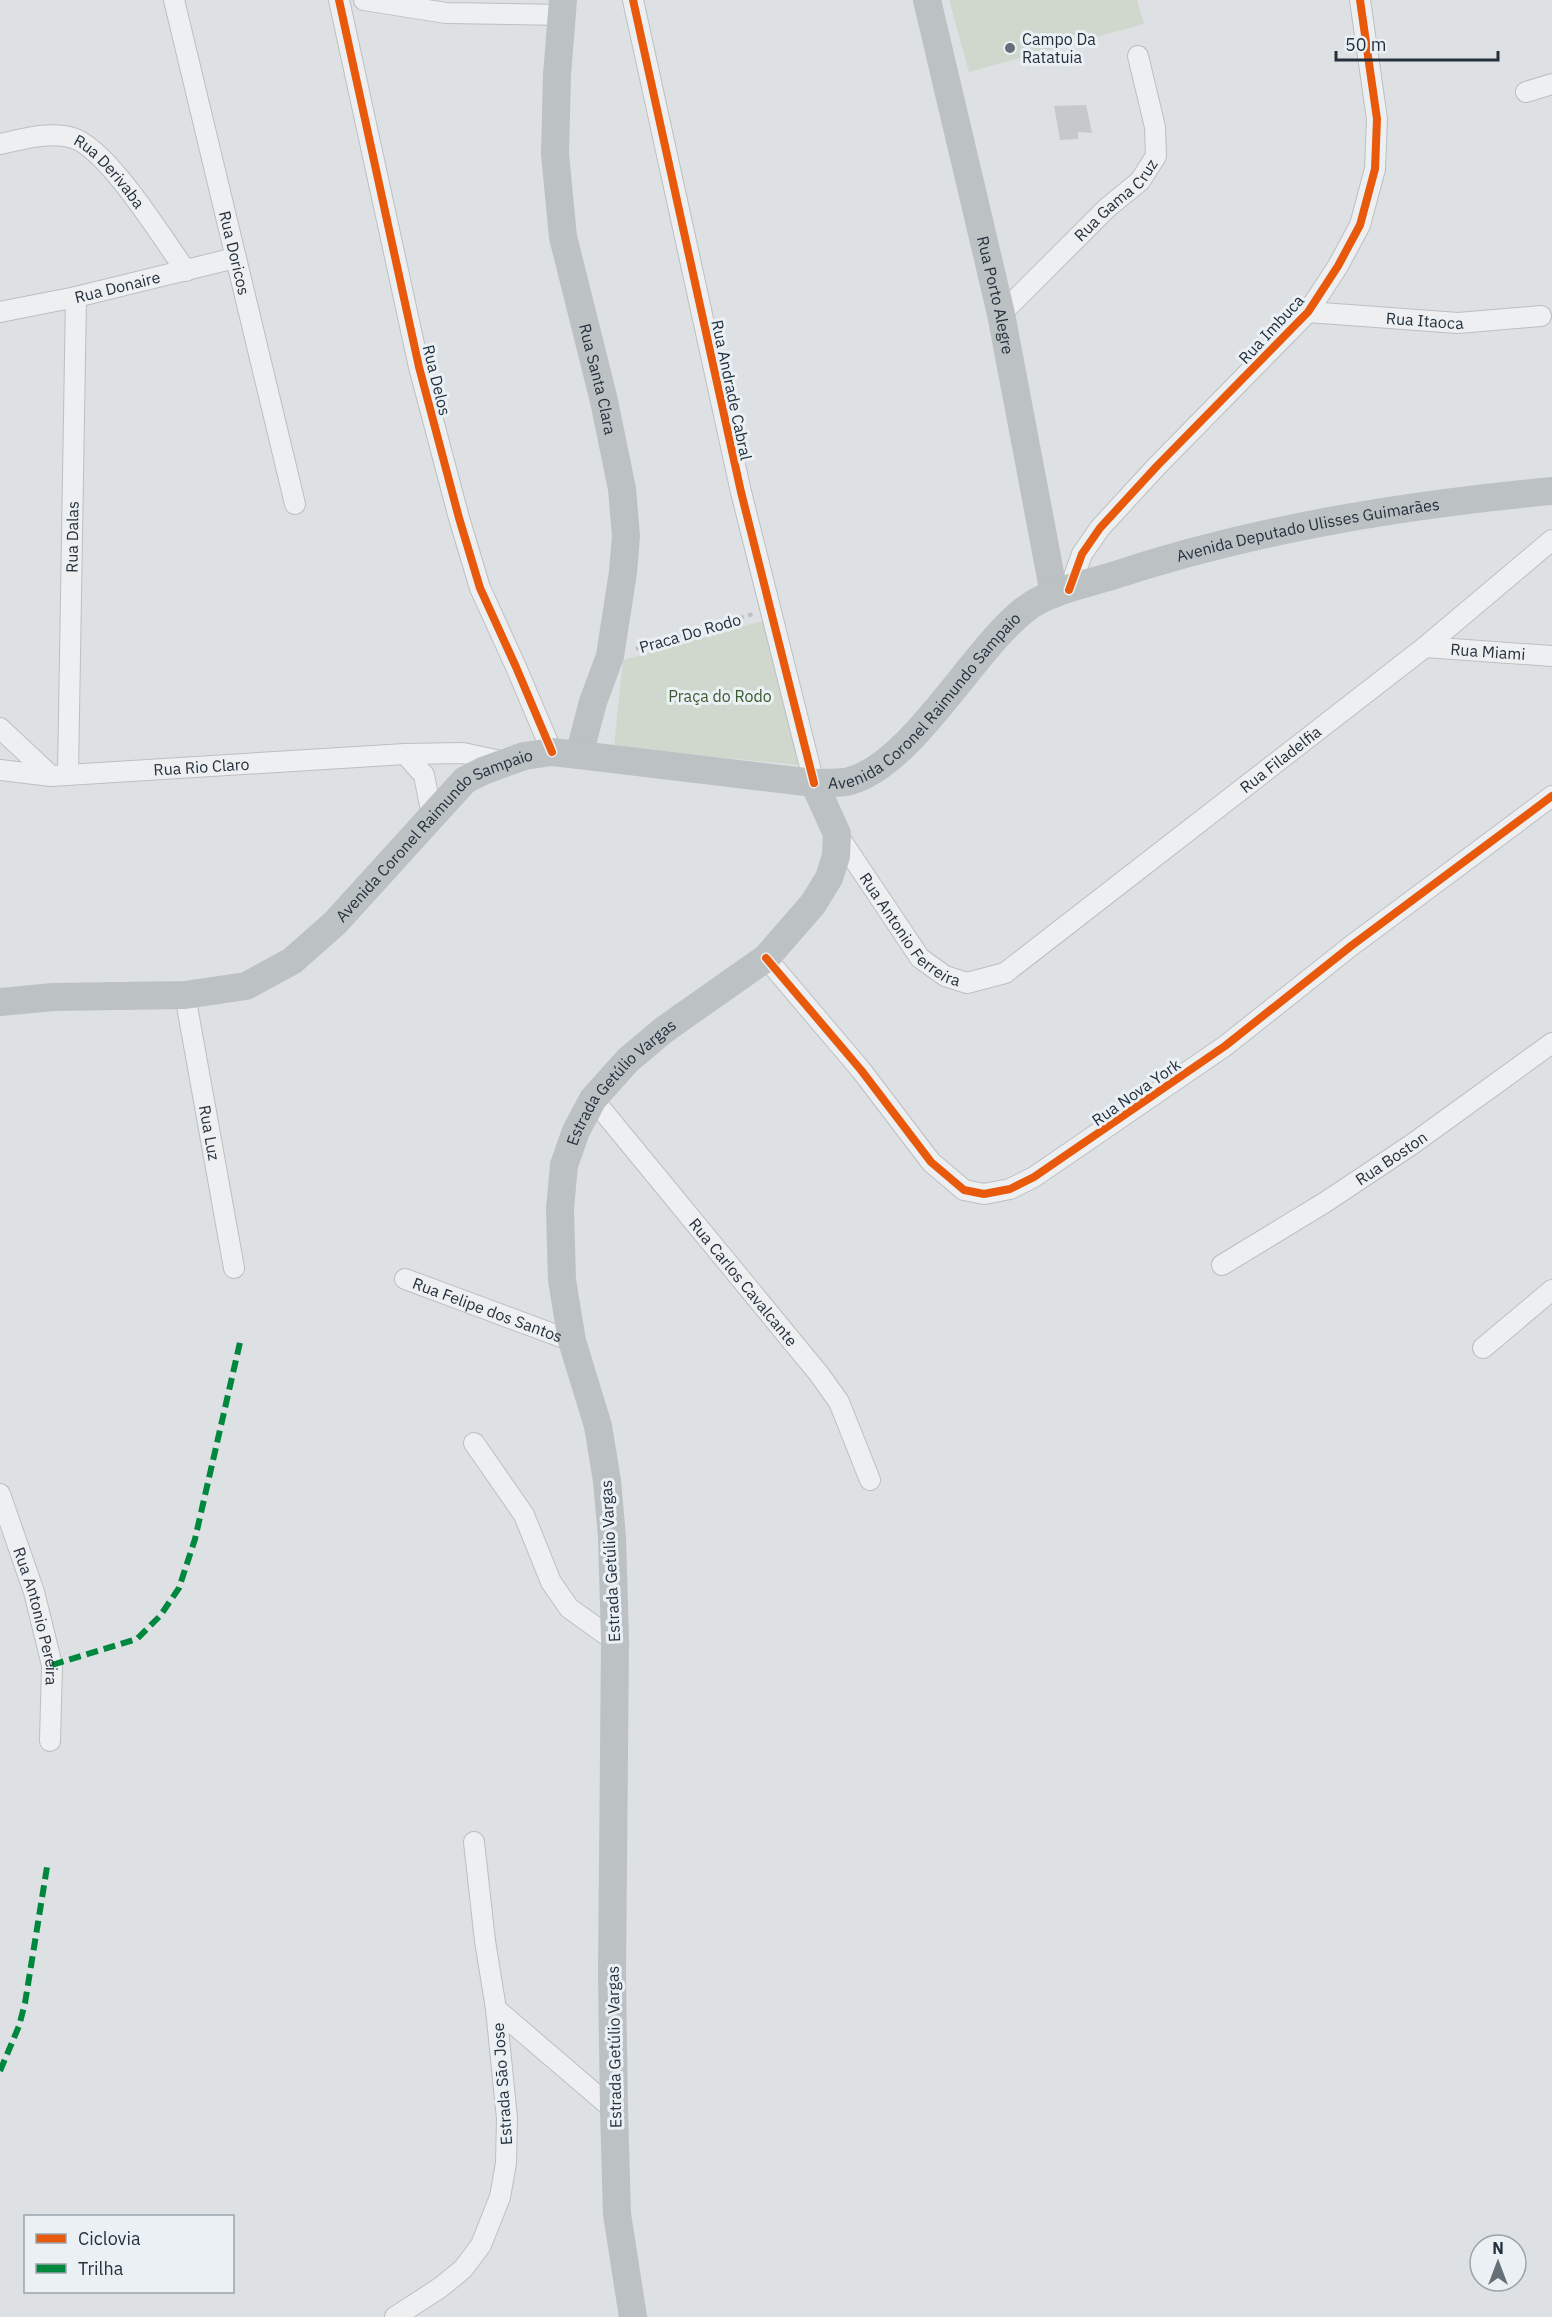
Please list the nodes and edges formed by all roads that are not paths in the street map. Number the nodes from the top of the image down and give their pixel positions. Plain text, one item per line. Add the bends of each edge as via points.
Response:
1 (174, 0) edge
2 (339, 0) edge
3 (364, 0) edge
4 (633, 0) edge
5 (927, 0) edge
6 (1360, 0) edge
7 (442, 7) edge
8 (563, 8) edge
9 (1138, 56) dead end
10 (1552, 84) edge
11 (1526, 92) dead end
12 (0, 144) edge
13 (235, 258) junction
14 (186, 271) junction
15 (76, 297) junction
16 (0, 312) edge
17 (1308, 312) junction
18 (1001, 314) junction
19 (1541, 316) dead end
20 (1552, 491) edge
21 (295, 504) dead end
22 (1552, 540) edge
23 (1061, 592) junction
24 (1425, 647) junction
25 (1552, 656) edge
26 (0, 728) edge
27 (405, 754) junction
28 (565, 754) junction
29 (505, 762) junction
30 (0, 770) edge
31 (60, 775) junction
32 (814, 783) junction
33 (1552, 796) edge
34 (432, 816) junction
35 (837, 834) junction
36 (766, 958) junction
37 (1005, 973) joint
38 (185, 995) junction
39 (0, 1002) edge
40 (1552, 1043) edge
41 (593, 1099) junction
42 (1222, 1265) dead end
43 (234, 1268) dead end
44 (405, 1279) dead end
45 (1552, 1290) edge
46 (572, 1341) junction
47 (1483, 1348) dead end
48 (474, 1443) dead end
49 (870, 1480) dead end
50 (0, 1494) edge
51 (615, 1641) junction
52 (50, 1741) dead end
53 (474, 1842) dead end
54 (496, 2009) junction
55 (614, 2110) junction
56 (394, 2317) edge
57 (633, 2317) edge

1 - 13 street, Rua Doricos
2 - 28 street, Rua Delos via 419,367 459,518 480,588 516,667
3 - 7 street
4 - 32 street, Rua Andrade Cabral via 738,480
5 - 18 main road, Rua Porto Alegre
6 - 17 street, Rua Imbuca via 1377,119 1375,169 1360,225
7 - 8 street
8 - 28 main road, Rua Santa Clara via 555,154 563,237 604,401 622,489 626,536 610,656 593,702
9 - 18 street, Rua Gama Cruz via 1155,127 1156,156 1140,181 1107,208
10 - 11 street
12 - 14 street, Rua Derivaba via 46,135 74,138 92,149 118,176
13 - 14 street, Rua Donaire
13 - 21 street, Rua Doricos
14 - 15 street, Rua Donaire
15 - 16 street, Rua Donaire
15 - 31 street, Rua Dalas
17 - 19 street, Rua Itaoca via 1458,323
17 - 23 street, Rua Imbuca via 1100,528
18 - 23 main road, Rua Porto Alegre
20 - 23 main road, Avenida Deputado Ulisses Guimarães via 1413,506 1303,526 1166,558
22 - 24 street, Rua Filadelfia
23 - 32 main road, Avenida Coronel Raimundo Sampaio via 1025,609 996,637 912,737 874,771 849,782
24 - 25 street, Rua Miami
24 - 37 street, Rua Filadelfia
26 - 31 street
27 - 29 street, Rua Rio Claro via 463,753
27 - 31 street, Rua Rio Claro
27 - 34 street via 424,775
28 - 29 main road, Avenida Coronel Raimundo Sampaio
28 - 32 main road, Avenida Coronel Raimundo Sampaio
29 - 34 main road, Avenida Coronel Raimundo Sampaio via 465,780
30 - 31 street, Rua Rio Claro
32 - 35 main road
33 - 36 street, Rua Nova York via 1225,1046 1034,1177 1010,1189 984,1194 964,1190 931,1162 861,1070
34 - 38 main road, Avenida Coronel Raimundo Sampaio via 336,922 292,961 246,986
35 - 36 main road, Estrada Getúlio Vargas via 830,878
35 - 37 street, Rua Antonio Ferreira via 920,958 945,976 967,984
36 - 41 main road, Estrada Getúlio Vargas via 665,1029 628,1060
38 - 39 main road, Avenida Coronel Raimundo Sampaio
38 - 43 street, Rua Luz
40 - 42 street, Rua Boston via 1411,1145
41 - 46 main road, Estrada Getúlio Vargas via 564,1165 560,1209 562,1280
41 - 49 street, Rua Carlos Cavalcante via 819,1374 839,1402
44 - 46 street, Rua Felipe dos Santos
45 - 47 street
46 - 51 main road, Estrada Getúlio Vargas via 598,1426 607,1481
48 - 51 street via 524,1515 551,1582 569,1608
50 - 52 street, Rua Antonio Pereira via 34,1592 52,1665
51 - 55 main road, Estrada Getúlio Vargas
53 - 54 street, Estrada Sāo Jose
54 - 55 street
54 - 56 street, Estrada Sāo Jose via 507,2118 500,2197 480,2245 463,2269
55 - 57 main road, Estrada Getúlio Vargas via 616,2214

